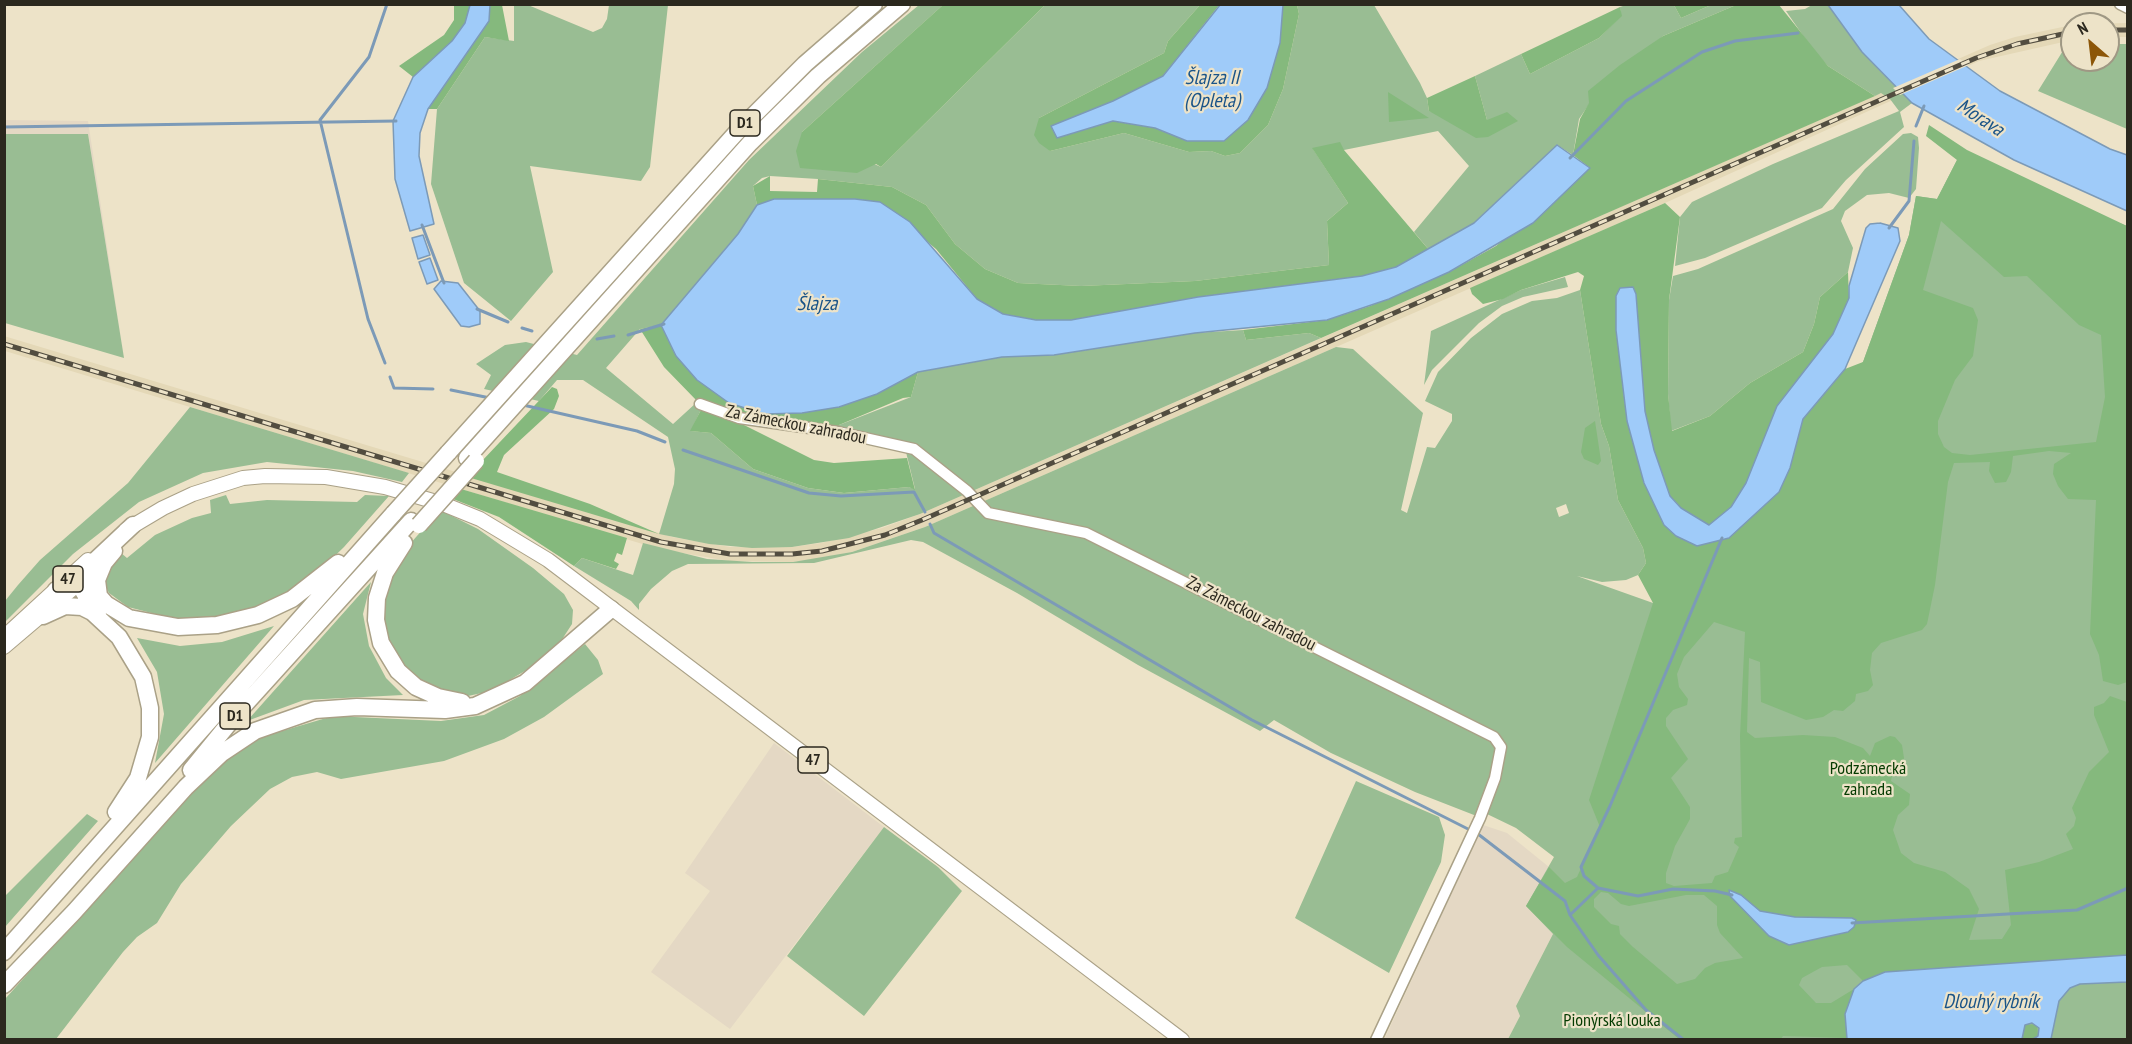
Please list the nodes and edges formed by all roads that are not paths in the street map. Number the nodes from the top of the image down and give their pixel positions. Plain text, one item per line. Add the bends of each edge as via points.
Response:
1 (874, 4) edge
2 (902, 4) edge
3 (2120, 4) edge
4 (2127, 8) edge
5 (699, 404) dead end
6 (343, 480) junction
7 (391, 511) junction
8 (415, 523) junction
9 (133, 525) junction
10 (114, 551) junction
11 (80, 584) junction
12 (56, 590) junction
13 (611, 609) junction
14 (104, 612) junction
15 (43, 616) junction
16 (4, 637) edge
17 (4, 647) edge
18 (499, 697) junction
19 (4, 939) edge
20 (4, 952) edge
21 (4, 979) edge
22 (4, 985) edge
23 (1182, 1040) edge
24 (1376, 1040) edge

1 - 7 highway, D1, bridge via 768,100 538,345
2 - 8 highway, D1 via 818,76 750,143
3 - 4 street
5 - 24 street, Za Zámeckou zahradou via 739,418 838,432 914,449 988,513 1086,533 1494,737 1501,747 1495,778 1480,818
6 - 9 main road, 47 via 294,476 243,478 193,494
6 - 10 main road via 259,484 198,500 164,515
6 - 13 main road, 47 via 403,491 480,519 539,554
7 - 14 highway via 322,578 292,599 258,615 217,625 178,627
7 - 20 highway, D1
8 - 18 highway via 380,586 376,608 381,643 398,671 428,694 464,702
8 - 21 highway, D1 via 240,710
9 - 11 highway via 89,565
9 - 12 main road, 47
10 - 11 main road
10 - 14 highway via 97,580
11 - 12 highway
11 - 14 highway
11 - 15 main road
12 - 16 main road, 47
13 - 18 highway via 540,672
13 - 23 main road, 47
14 - 15 highway via 65,606
14 - 19 highway via 128,650 147,692 150,737 144,765 116,813
15 - 17 main road
18 - 22 highway via 463,708 315,710 255,731 222,753 193,780 69,919

